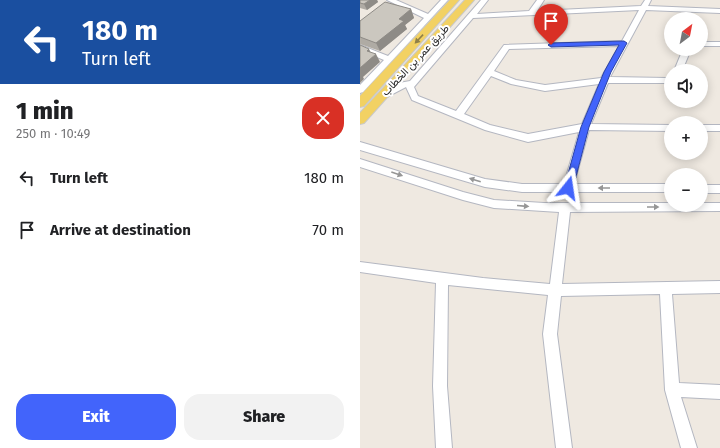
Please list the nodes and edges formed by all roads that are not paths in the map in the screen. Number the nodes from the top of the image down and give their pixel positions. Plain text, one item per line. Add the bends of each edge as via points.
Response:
1 (390, 0) edge
2 (445, 0) edge
3 (455, 0) edge
4 (470, 0) edge
5 (485, 0) edge
6 (542, 0) edge
7 (648, 0) edge
8 (643, 8) junction
9 (720, 11) edge
10 (532, 12) junction
11 (471, 16) junction
12 (429, 17) junction
13 (446, 27) junction
14 (459, 30) junction
15 (624, 43) junction
16 (708, 44) edge
17 (720, 44) edge
18 (360, 46) edge
19 (389, 59) junction
20 (489, 72) junction
21 (605, 80) junction
22 (664, 81) edge
23 (412, 84) junction
24 (360, 90) edge
25 (382, 96) junction
26 (360, 103) edge
27 (458, 116) junction
28 (360, 120) edge
29 (585, 127) junction
30 (664, 128) edge
31 (708, 128) edge
32 (720, 128) edge
33 (360, 146) edge
34 (360, 163) edge
35 (568, 188) junction
36 (664, 188) edge
37 (708, 188) edge
38 (720, 189) edge
39 (720, 207) edge
40 (565, 208) junction
41 (360, 267) edge
42 (442, 278) junction
43 (720, 287) edge
44 (666, 289) junction
45 (555, 290) junction
46 (672, 390) junction
47 (720, 392) edge
48 (444, 448) edge
49 (564, 448) edge
50 (689, 448) edge

1 - 12 street
2 - 12 street
3 -> 26 main road, طريق عمر بن الخطاب
4 - 13 main road, طريق عمر بن الخطاب
5 - 11 street
6 - 10 street
7 - 8 street
8 - 9 street
8 - 10 street
8 - 15 street
10 - 11 street
11 - 14 street
12 - 19 street
13 - 14 street
13 - 25 main road, طريق عمر بن الخطاب
14 - 23 street
15 - 20 street via 507,47
15 - 21 street
16 - 17 street
18 - 19 street
19 - 24 street
20 - 21 street via 514,82 545,88
20 - 27 street
21 - 22 street
21 - 29 street
23 - 25 street via 402,85
23 - 27 street via 410,87 415,98
25 - 28 main road, طريق عمر بن الخطاب
27 - 29 street via 488,128 528,138
29 - 30 street
29 - 35 street
31 - 32 street
35 -> 33 street via 522,188 485,183
34 -> 40 street via 494,204
36 -> 35 street
37 - 38 street
40 -> 39 street
40 - 45 street
41 - 42 street
42 - 45 street
42 - 48 street via 440,386
43 - 44 street
44 - 45 street
44 - 46 street
45 - 49 street via 550,334
46 - 47 street
46 - 50 street

